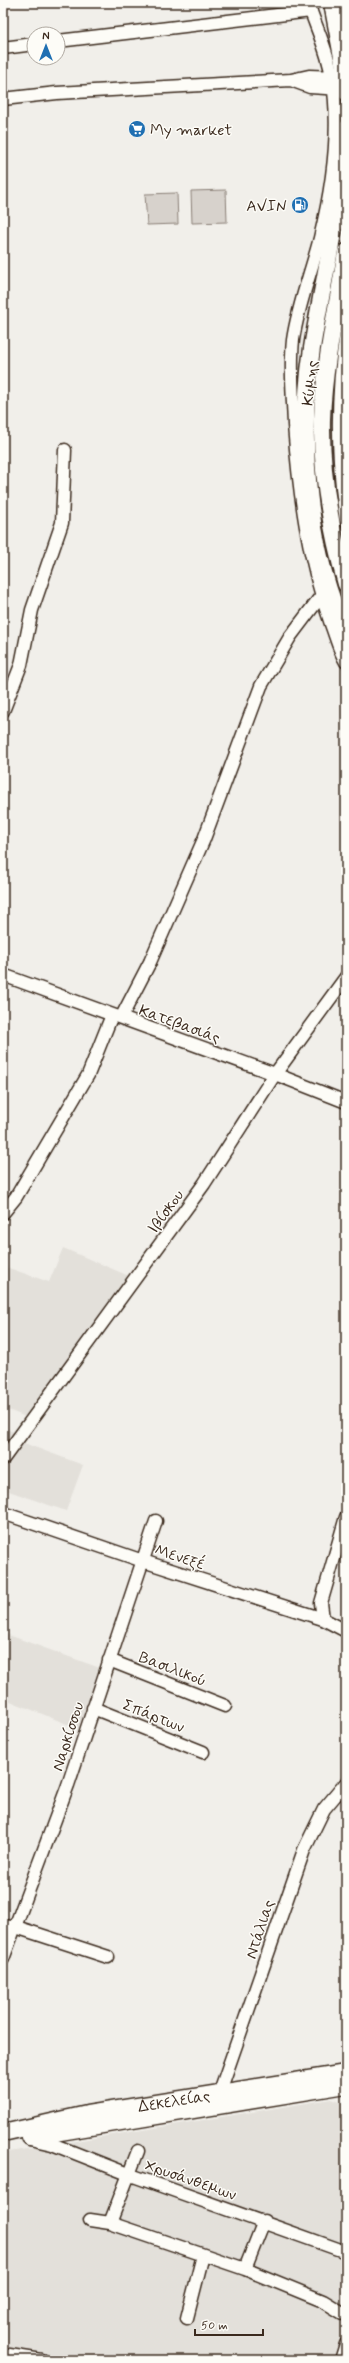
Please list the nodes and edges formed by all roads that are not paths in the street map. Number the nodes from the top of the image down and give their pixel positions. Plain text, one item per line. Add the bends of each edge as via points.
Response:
1 (332, 3) edge
2 (309, 7) edge
3 (66, 40) edge
4 (26, 45) edge
5 (3, 48) edge
6 (342, 84) edge
7 (3, 99) edge
8 (346, 129) edge
9 (346, 252) edge
10 (346, 334) edge
11 (343, 385) edge
12 (65, 450) dead end
13 (343, 480) edge
14 (346, 520) edge
15 (346, 584) edge
16 (321, 596) junction
17 (346, 634) edge
18 (346, 662) edge
19 (3, 711) edge
20 (3, 975) edge
21 (346, 977) edge
22 (117, 1017) junction
23 (275, 1074) junction
24 (346, 1102) edge
25 (3, 1213) edge
26 (3, 1459) edge
27 (3, 1513) edge
28 (346, 1517) edge
29 (156, 1521) dead end
30 (143, 1561) junction
31 (323, 1619) junction
32 (346, 1631) edge
33 (109, 1660) junction
34 (225, 1706) dead end
35 (93, 1708) junction
36 (203, 1752) dead end
37 (346, 1783) edge
38 (8, 1927) edge
39 (108, 1957) dead end
40 (3, 1959) edge
41 (346, 2063) edge
42 (346, 2073) edge
43 (325, 2083) junction
44 (346, 2085) edge
45 (219, 2094) junction
46 (346, 2095) edge
47 (3, 2133) edge
48 (25, 2138) junction
49 (3, 2143) edge
50 (138, 2151) dead end
51 (128, 2174) junction
52 (90, 2220) dead end
53 (264, 2221) junction
54 (110, 2223) junction
55 (346, 2252) edge
56 (203, 2255) junction
57 (245, 2269) junction
58 (346, 2315) edge
59 (187, 2318) dead end
60 (346, 2344) edge
61 (3, 2354) edge
62 (42, 2360) edge
63 (341, 2360) edge

1 - 6 main road
2 - 3 street
2 - 6 street
4 - 5 street
6 - 7 street via 310,87 291,80 57,93
6 - 16 street via 331,185 318,246 298,311 291,366 297,463 306,528
8 - 17 main road, Κύμης via 341,180 312,349 306,414 309,479 317,540 332,598
9 - 15 main road, Κύμης via 329,350 322,441 334,536
10 - 11 street
11 - 13 street
12 - 19 street via 62,523 32,610 21,666
13 - 14 street
16 - 18 street
16 - 22 street via 290,637 261,686 204,839 150,962
20 - 22 street, Κατεβασιάς
21 - 23 street, Ιβίσκου
22 - 23 street, Κατεβασιάς
22 - 25 street via 88,1075 16,1196
23 - 24 street, Κατεβασιάς
23 - 26 street, Ιβίσκου via 204,1184
27 - 30 street, Μενεξέ
28 - 31 street via 321,1603
29 - 30 street, Ναρκίσσου
30 - 31 street, Μενεξέ
30 - 33 street, Ναρκίσσου
31 - 32 street, Μενεξέ
33 - 34 street, Βασιλικού
33 - 35 street, Ναρκίσσου
35 - 36 street, Σπάρτων
35 - 38 street, Ναρκίσσου via 68,1785
37 - 45 street, Ντάλιας via 324,1809 304,1850
38 - 39 street
38 - 40 street, Ναρκίσσου
41 - 43 main road
42 - 43 main road, Δεκελείας
43 - 44 main road, Δεκελείας
43 - 45 main road, Δεκελείας
43 - 46 main road
43 - 48 main road, Δεκελείας
45 - 47 main road, Δεκελείας via 87,2114
48 - 49 main road, Δεκελείας
48 - 51 street, Χρυσάνθεμων via 52,2144
50 - 51 street
51 - 53 street, Χρυσάνθεμων
51 - 54 street
52 - 54 street
53 - 55 street, Χρυσάνθεμων
53 - 57 street
54 - 56 street
56 - 57 street
56 - 59 street
57 - 58 street via 323,2301
60 - 63 street
61 - 62 street

